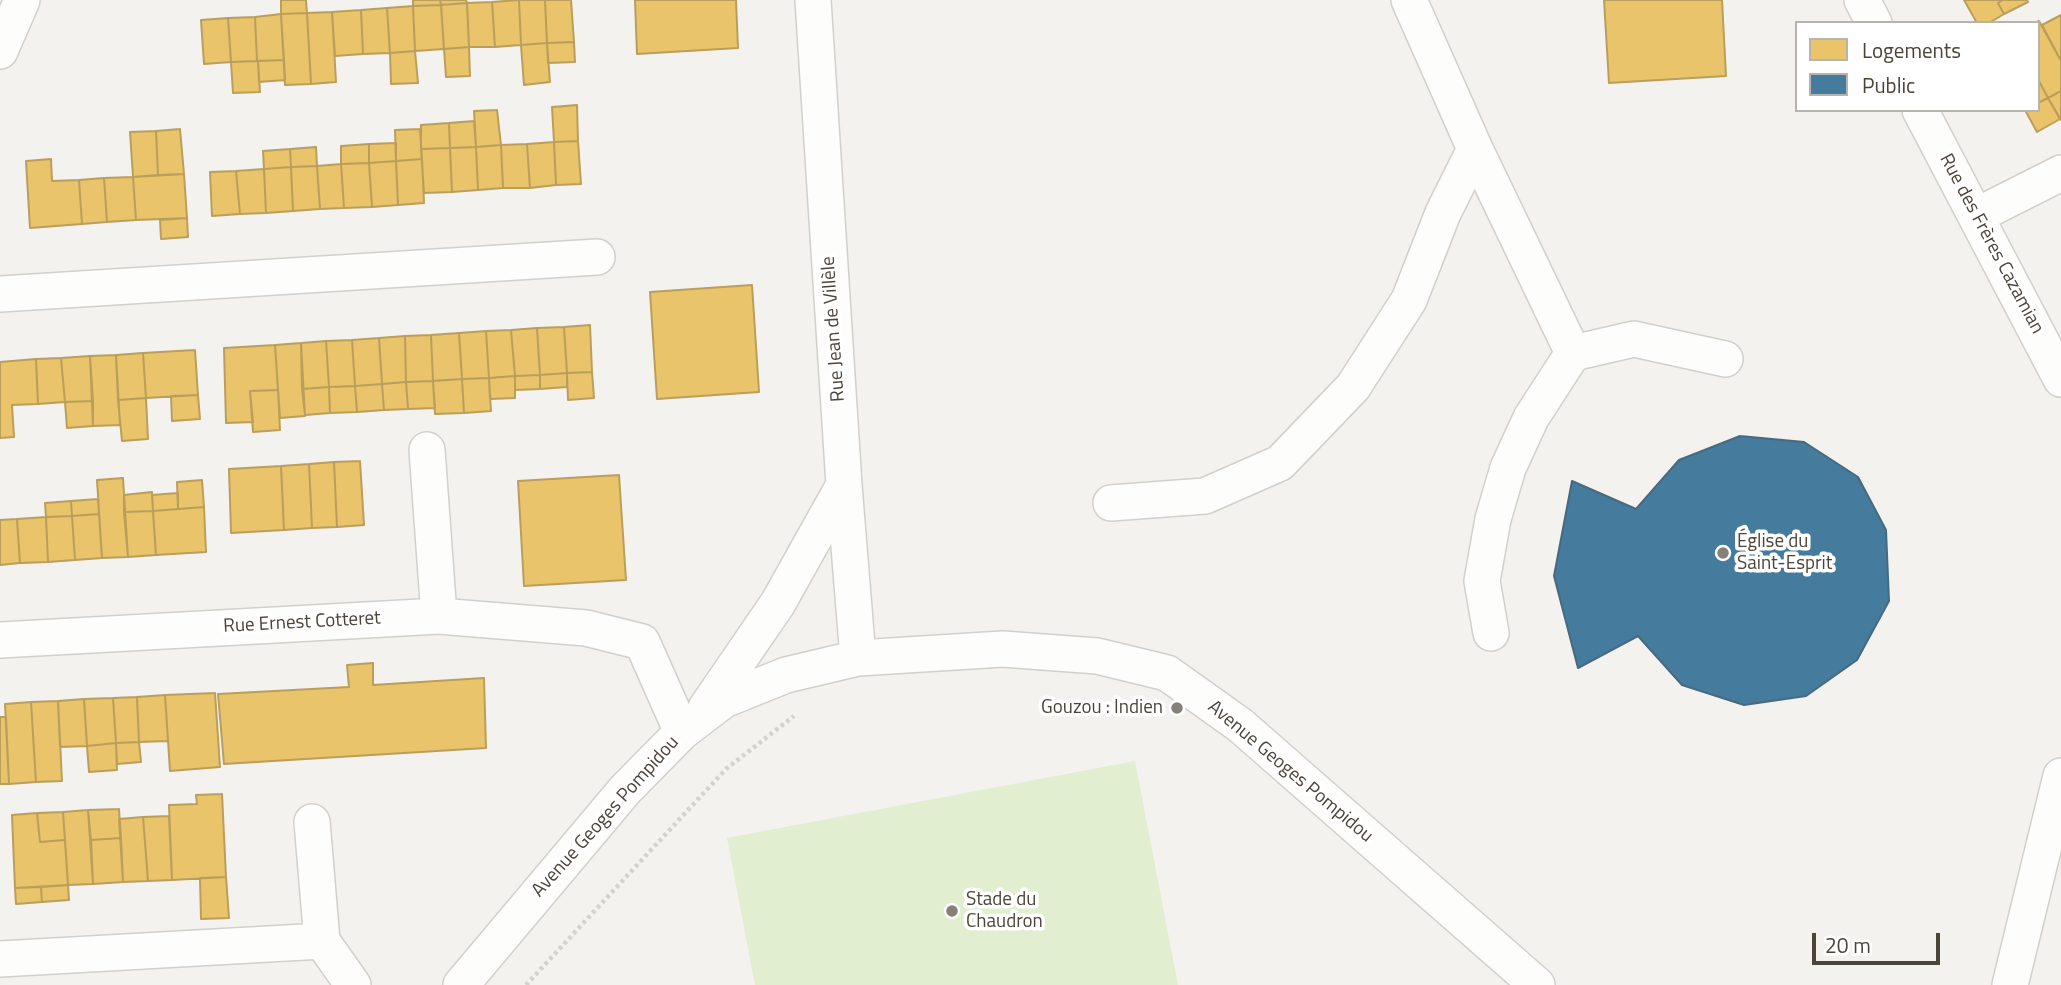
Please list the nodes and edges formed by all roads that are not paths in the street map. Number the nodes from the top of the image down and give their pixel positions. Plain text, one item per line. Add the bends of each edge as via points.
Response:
1 (22, 0) edge
2 (813, 0) edge
3 (1409, 0) edge
4 (1862, 0) edge
5 (1873, 21) edge
6 (0, 51) edge
7 (1921, 112) edge
8 (1475, 149) junction
9 (2061, 173) edge
10 (1976, 216) junction
11 (597, 257) dead end
12 (0, 294) edge
13 (1573, 353) junction
14 (1725, 359) dead end
15 (2061, 379) edge
16 (427, 450) dead end
17 (844, 485) junction
18 (1111, 503) dead end
19 (439, 616) junction
20 (1491, 633) dead end
21 (0, 640) edge
22 (858, 658) junction
23 (691, 724) junction
24 (2061, 776) edge
25 (312, 822) dead end
26 (322, 941) junction
27 (0, 959) edge
28 (353, 985) edge
29 (461, 985) edge
30 (1537, 985) edge
31 (2010, 985) edge

1 - 6 street
2 - 17 street, Rue Jean de Villèle
3 - 8 street
4 - 5 street
7 - 10 street, Rue des Frères Cazamian
8 - 13 street
8 - 18 street via 1443,213 1409,300 1353,387 1280,463 1205,496
9 - 10 street
10 - 15 street, Rue des Frères Cazamian
11 - 12 street
13 - 14 street via 1634,339
13 - 20 street via 1531,418 1496,506 1482,581
16 - 19 street
17 - 22 street, Rue Jean de Villèle
17 - 23 street via 778,603
19 - 21 street, Rue Ernest Cotteret
19 - 23 street, Rue Ernest Cotteret via 586,628 642,642
22 - 23 street, Avenue Geoges Pompidou via 786,675 724,700
22 - 30 street, Avenue Geoges Pompidou via 1003,649 1097,656 1167,673 1240,725
23 - 29 street, Avenue Geoges Pompidou via 625,790
24 - 31 street
25 - 26 street
26 - 27 street
26 - 28 street

